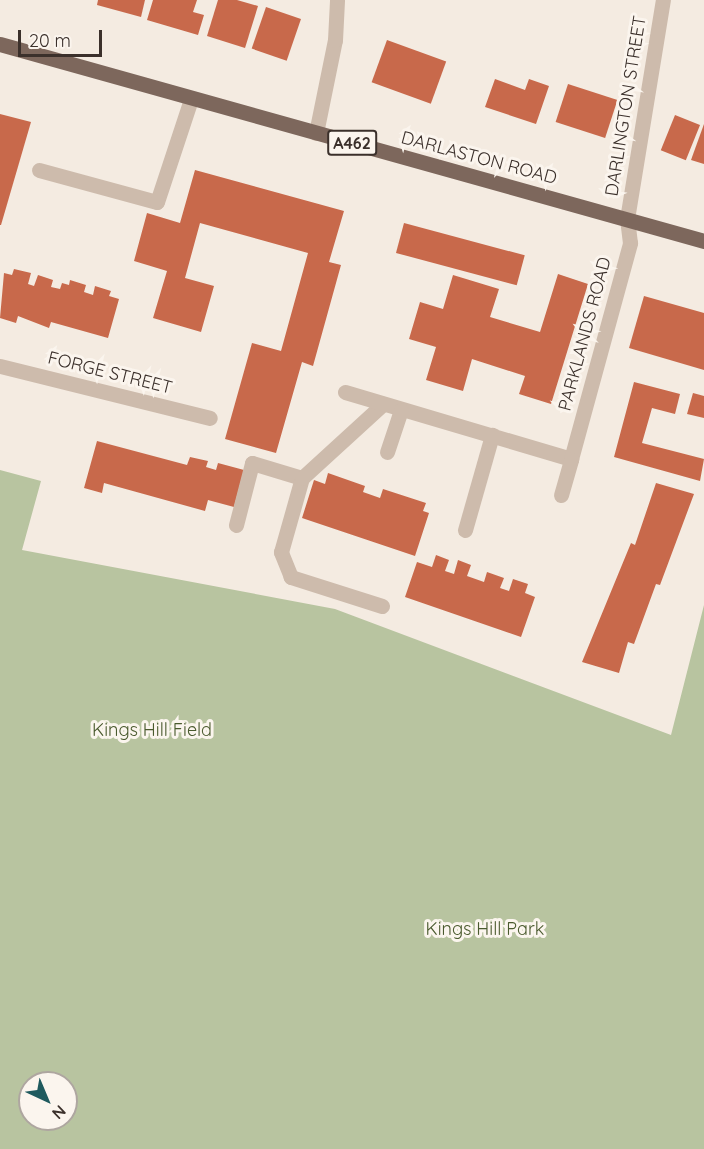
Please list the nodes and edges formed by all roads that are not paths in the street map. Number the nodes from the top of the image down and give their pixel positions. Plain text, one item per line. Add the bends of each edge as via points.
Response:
1 (337, 0) edge
2 (663, 0) edge
3 (0, 44) edge
4 (190, 99) junction
5 (316, 133) junction
6 (39, 170) dead end
7 (627, 219) junction
8 (704, 241) edge
9 (0, 366) edge
10 (345, 392) dead end
11 (383, 404) junction
12 (401, 410) junction
13 (210, 418) dead end
14 (492, 435) junction
15 (387, 452) dead end
16 (571, 459) junction
17 (302, 478) junction
18 (561, 495) dead end
19 (236, 525) dead end
20 (465, 530) dead end
21 (382, 606) dead end

1 - 5 street via 335,40
2 - 7 street, DARLINGTON STREET
3 - 4 main road, DARLASTON ROAD / A462
4 - 5 main road, DARLASTON ROAD / A462
4 - 6 street via 157,202
5 - 7 main road, DARLASTON ROAD / A462
7 - 8 main road, DARLASTON ROAD / A462
7 - 16 street, PARKLANDS ROAD via 630,243
9 - 13 street, FORGE STREET
10 - 11 street
11 - 12 street
11 - 17 street
12 - 14 street
12 - 15 street
14 - 16 street
14 - 20 street
16 - 18 street, PARKLANDS ROAD
17 - 19 street via 252,463
17 - 21 street via 281,552 291,577

